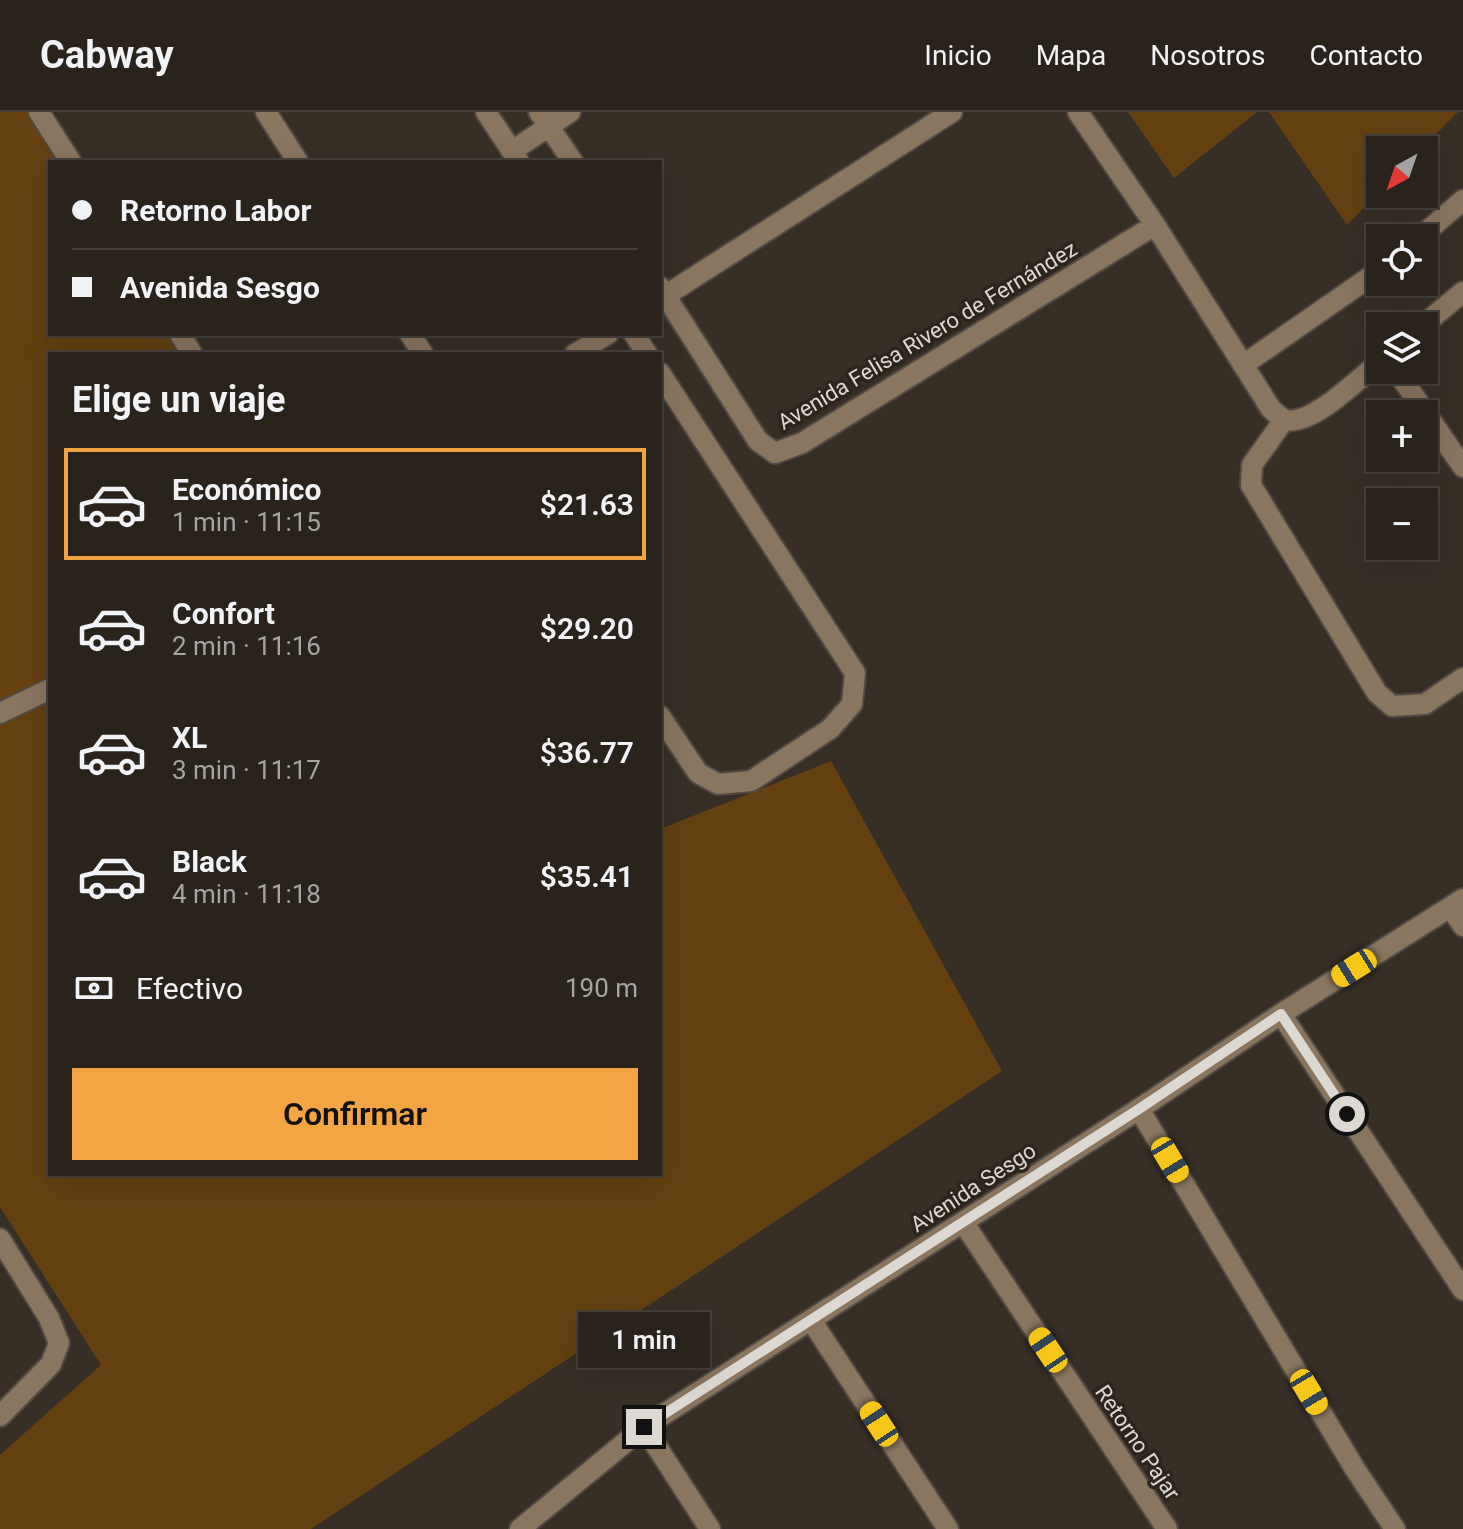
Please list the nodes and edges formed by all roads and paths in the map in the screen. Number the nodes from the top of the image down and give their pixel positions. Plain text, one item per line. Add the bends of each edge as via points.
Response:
1 (39, 112) edge
2 (266, 112) edge
3 (486, 112) edge
4 (570, 112) edge
5 (952, 112) edge
6 (1078, 112) edge
7 (544, 119) edge
8 (516, 157) edge
9 (70, 160) edge
10 (297, 160) edge
11 (572, 160) edge
12 (1463, 200) edge
13 (1435, 224) edge
14 (1155, 225) junction
15 (1366, 280) edge
16 (1463, 292) edge
17 (662, 293) edge
18 (1438, 313) edge
19 (605, 336) edge
20 (578, 352) edge
21 (1243, 365) junction
22 (1366, 373) edge
23 (662, 376) edge
24 (1406, 384) edge
25 (1284, 420) junction
26 (1463, 467) edge
27 (1463, 678) edge
28 (48, 690) edge
29 (0, 713) edge
30 (662, 719) edge
31 (1457, 903) edge
32 (1463, 926) edge
33 (1281, 1014) junction
34 (1139, 1109) junction
35 (963, 1222) junction
36 (0, 1239) edge
37 (1463, 1290) edge
38 (811, 1320) junction
39 (0, 1416) edge
40 (644, 1427) junction
41 (520, 1529) edge
42 (710, 1529) edge
43 (948, 1529) edge
44 (1167, 1529) edge
45 (1395, 1529) edge

1 - 9 street
2 - 10 street
3 - 8 street
4 - 7 street
5 - 17 street
6 - 14 street
7 - 8 street
7 - 11 street
12 - 13 street
14 - 17 street, Avenida Felisa Rivero de Fernández via 802,443 775,453 758,441
14 - 21 street
15 - 21 street
16 - 18 street
19 - 20 street
21 - 25 street
22 - 25 street via 1328,404 1300,420
23 - 30 street via 855,673 852,704 830,729 751,781 718,784 698,773
24 - 26 street
25 - 27 street via 1252,465 1251,485 1377,693 1392,706 1425,704
28 - 29 street
31 - 32 street
31 - 33 street, Avenida Sesgo
33 - 34 street, Avenida Sesgo
33 - 37 street
34 - 35 street, Avenida Sesgo
34 - 45 street
35 - 38 street, Avenida Sesgo
35 - 44 street, Retorno Pajar
36 - 39 street via 59,1343 51,1364
38 - 40 street, Avenida Sesgo
38 - 43 street
40 - 41 street, Avenida Sesgo
40 - 42 street

